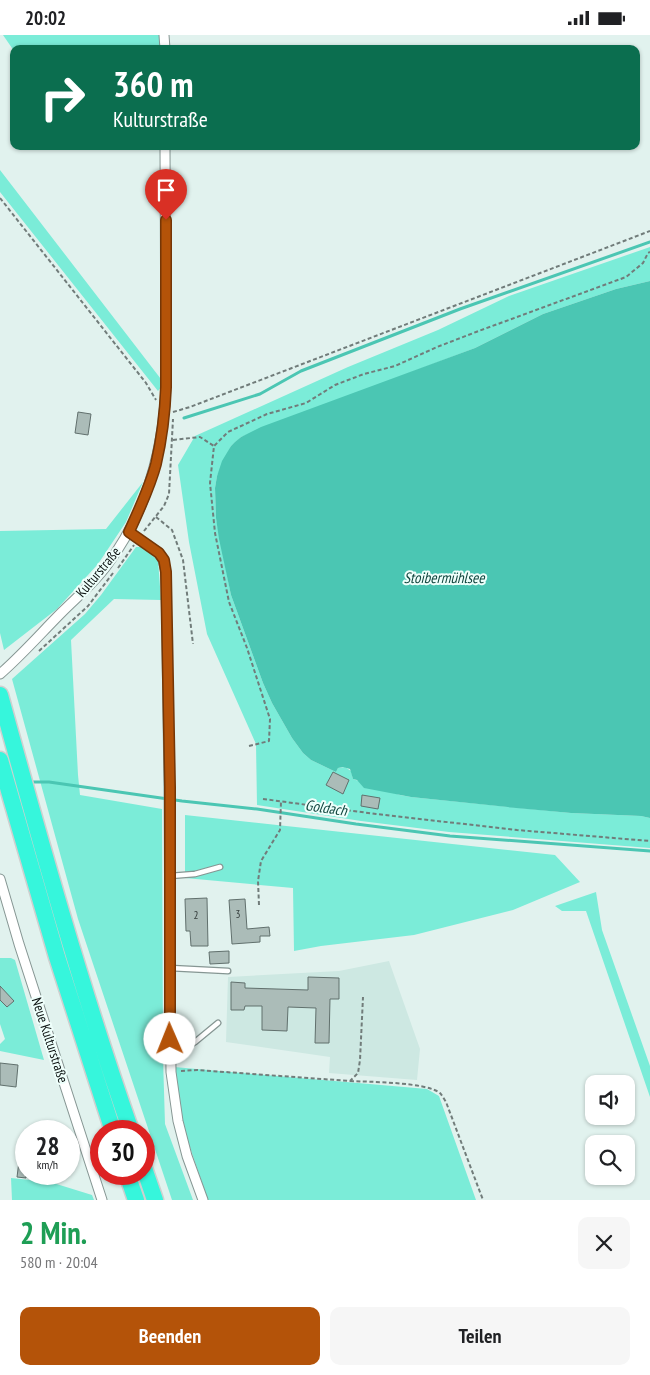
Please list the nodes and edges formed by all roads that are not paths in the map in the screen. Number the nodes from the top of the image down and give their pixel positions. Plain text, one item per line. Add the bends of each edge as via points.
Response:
1 (165, 150) edge
2 (129, 532) junction
3 (0, 674) edge
4 (0, 695) edge
5 (2, 768) edge
6 (220, 867) dead end
7 (170, 876) junction
8 (0, 879) edge
9 (170, 967) junction
10 (228, 971) dead end
11 (218, 1023) dead end
12 (170, 1056) junction
13 (110, 1120) edge
14 (127, 1120) edge
15 (131, 1185) edge
16 (150, 1185) edge
17 (102, 1200) edge
18 (136, 1200) edge
19 (155, 1200) edge
20 (203, 1200) edge

1 - 2 street, Kulturstraße via 166,387 169,413 156,465
2 - 3 street, Kulturstraße via 82,594
2 - 7 street via 164,560 166,572
4 - 14 highway
5 - 13 highway
6 - 7 lane
7 - 9 street
8 - 17 street, Neue Kulturstraße
9 - 10 lane
9 - 12 street
11 - 12 lane via 195,1042
12 - 20 street via 178,1121
15 - 18 highway
16 - 19 highway

